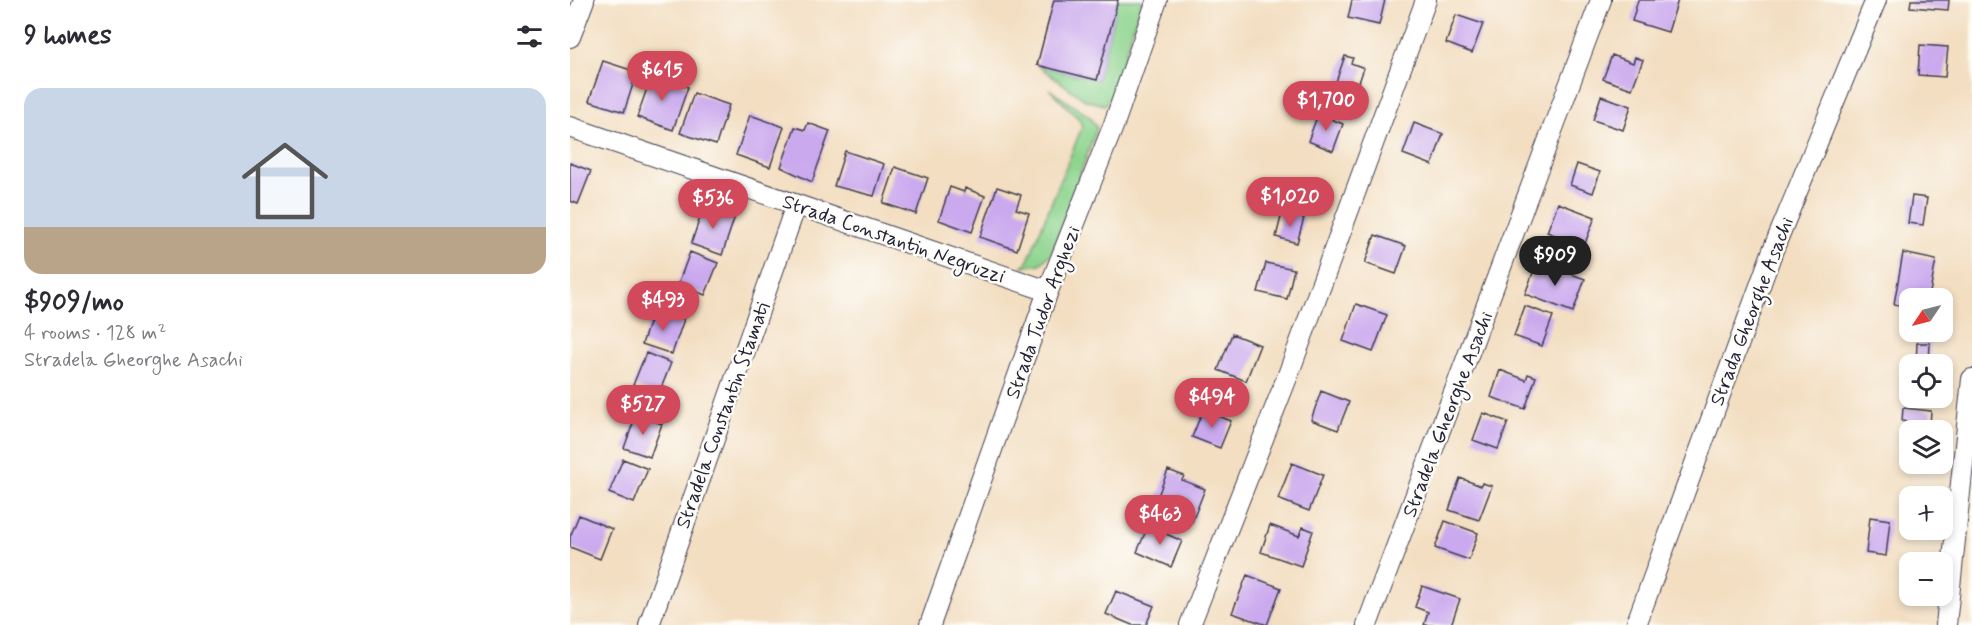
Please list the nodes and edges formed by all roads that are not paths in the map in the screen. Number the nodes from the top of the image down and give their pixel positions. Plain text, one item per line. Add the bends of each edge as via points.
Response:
1 (584, 0) edge
2 (1156, 0) edge
3 (1426, 0) edge
4 (1601, 0) edge
5 (1876, 0) edge
6 (570, 37) edge
7 (570, 127) edge
8 (796, 205) junction
9 (1048, 291) junction
10 (1972, 379) edge
11 (649, 625) edge
12 (930, 625) edge
13 (1190, 625) edge
14 (1367, 625) edge
15 (1636, 625) edge
16 (1946, 625) edge

1 - 6 street
2 - 9 street, Strada Tudor Arghezi via 1114,124
3 - 13 street via 1288,375
4 - 14 street, Stradela Gheorghe Asachi
5 - 15 street, Strada Gheorghe Asachi via 1773,250
7 - 8 street, Strada Constantin Negruzzi
8 - 9 street, Strada Constantin Negruzzi
8 - 11 street, Stradela Constantin Stamati
9 - 12 street, Strada Tudor Arghezi
10 - 16 street

